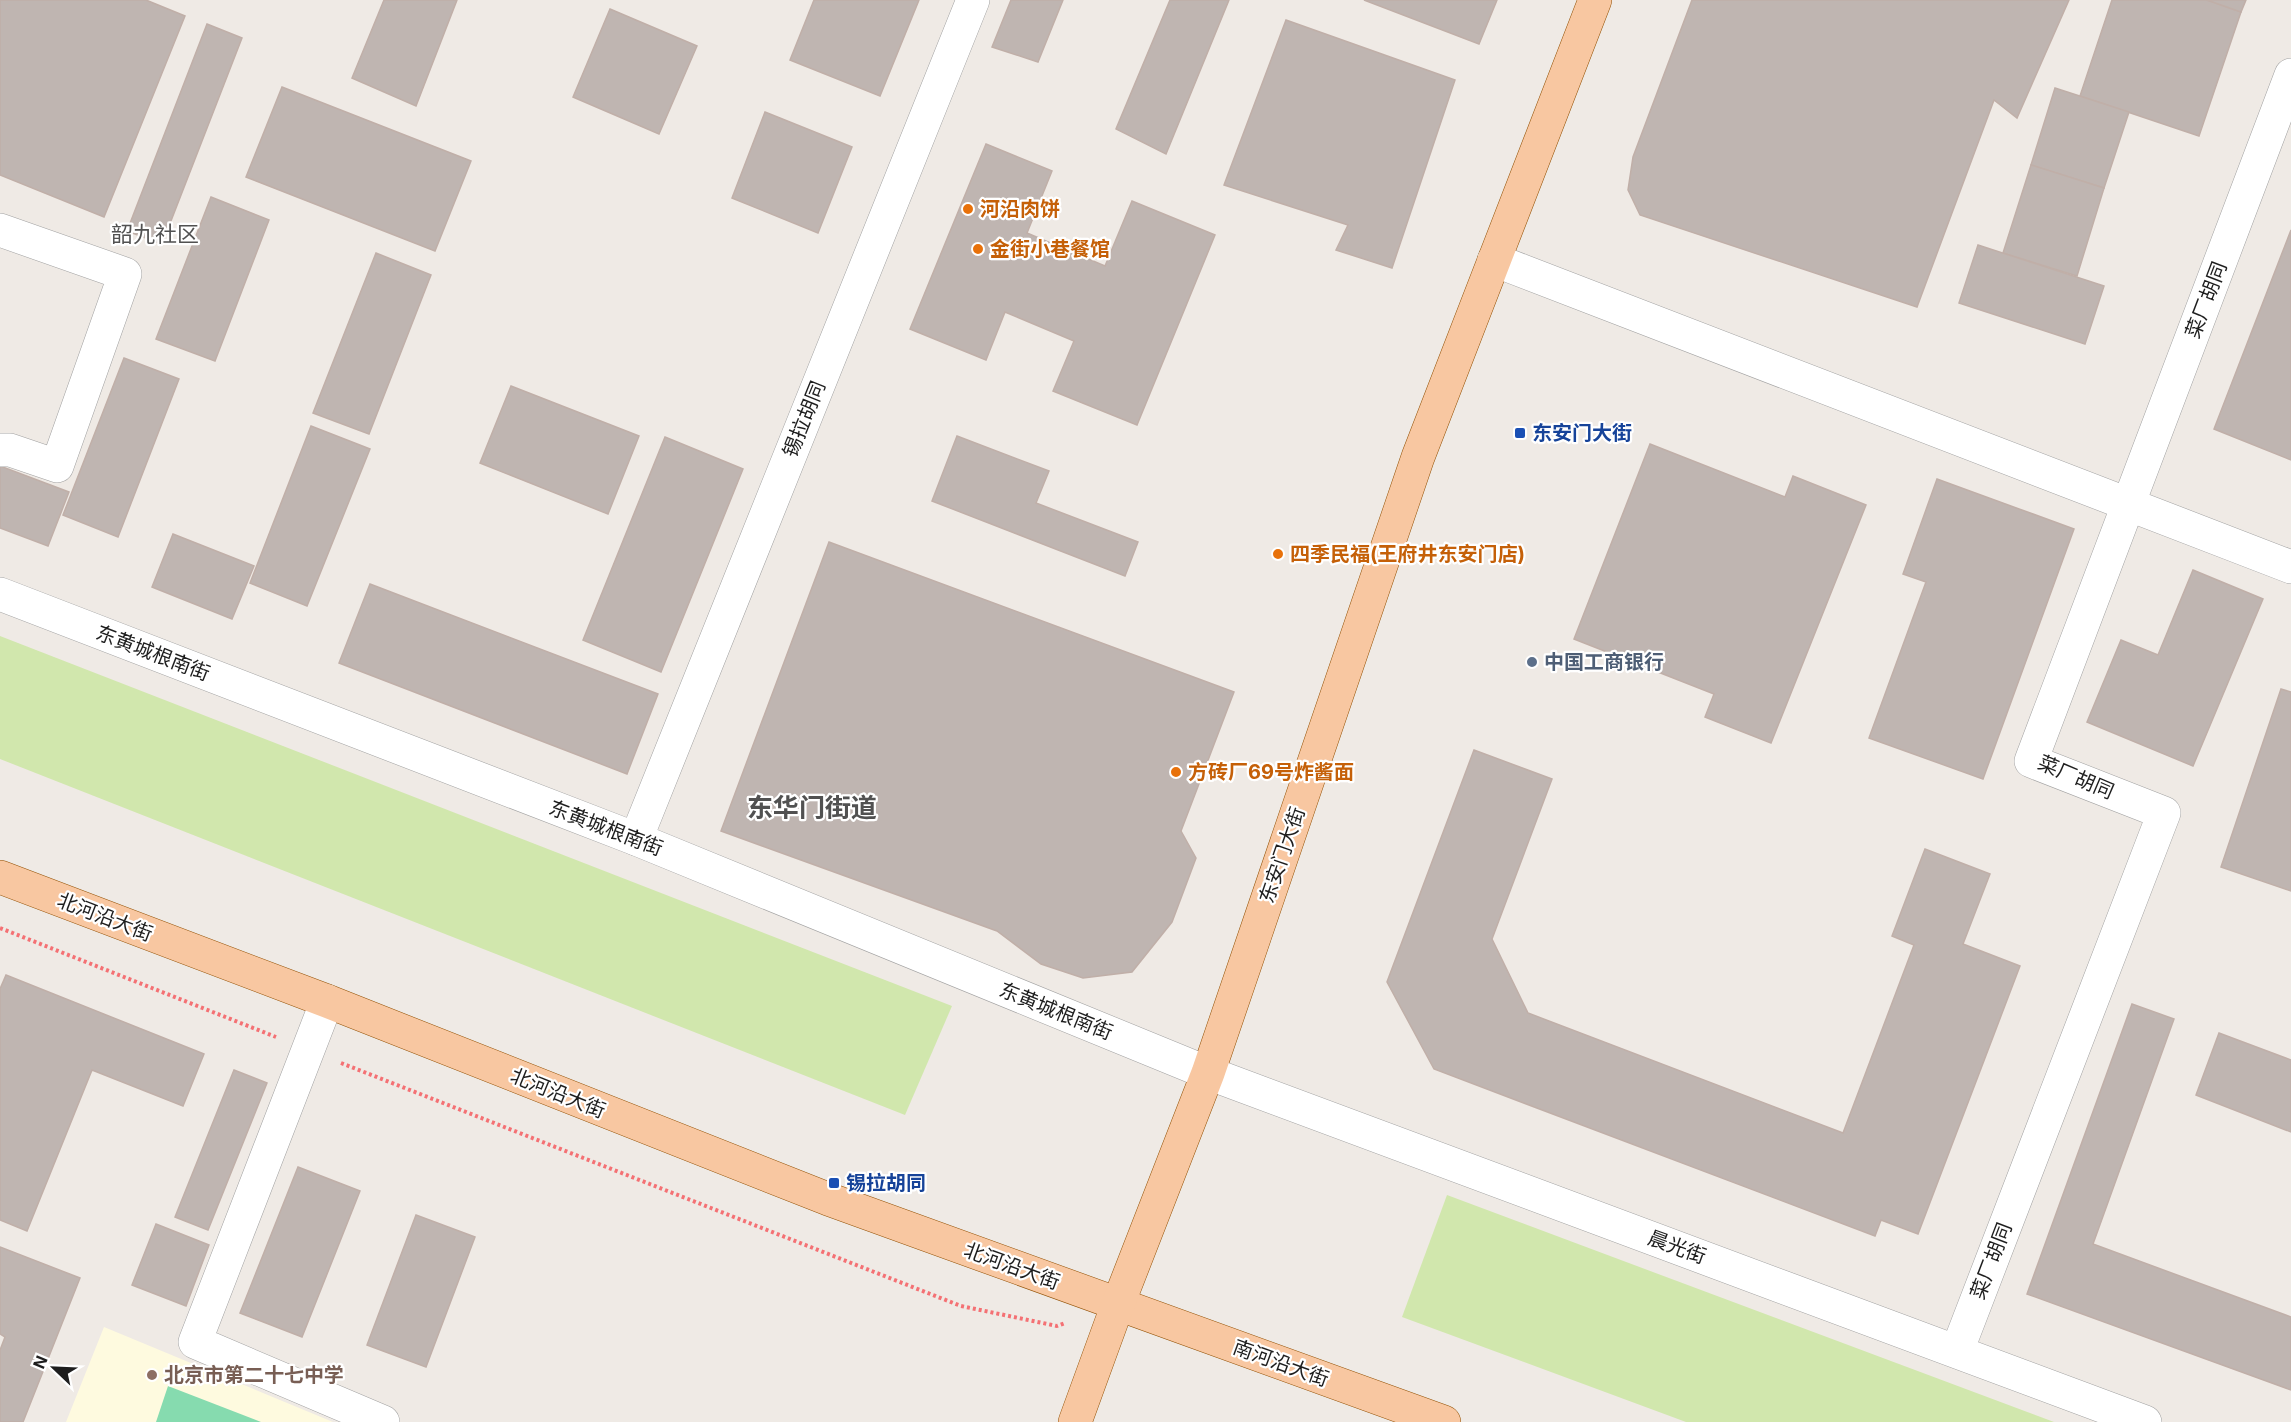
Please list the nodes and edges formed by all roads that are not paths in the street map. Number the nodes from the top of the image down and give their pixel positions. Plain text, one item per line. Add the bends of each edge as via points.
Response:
1 (973, 0) edge
2 (1595, 0) edge
3 (2291, 75) edge
4 (0, 230) edge
5 (1494, 260) junction
6 (0, 450) edge
7 (2128, 506) junction
8 (2291, 567) edge
9 (0, 594) edge
10 (636, 839) junction
11 (0, 877) edge
12 (327, 1001) junction
13 (1208, 1073) junction
14 (1118, 1305) junction
15 (1957, 1351) junction
16 (383, 1422) edge
17 (1075, 1422) edge
18 (1444, 1422) edge
19 (2145, 1422) edge

1 - 10 street, 锡拉胡同
2 - 5 main road, 东安门大街
3 - 7 street, 菜厂胡同
4 - 6 street via 124,274 57,466
5 - 7 street
5 - 13 main road, 东安门大街 via 1418,457
7 - 8 street
7 - 15 street, 菜厂胡同 via 2031,761 2164,813
9 - 10 street, 东黄城根南街
10 - 13 street, 东黄城根南街
11 - 12 main road, 北河沿大街
12 - 14 main road, 北河沿大街 via 828,1199
12 - 16 street via 195,1342
13 - 14 main road, 东安门大街
13 - 15 street, 晨光街
14 - 17 main road, 东安门大街
14 - 18 main road, 南河沿大街
15 - 19 street, 晨光街

